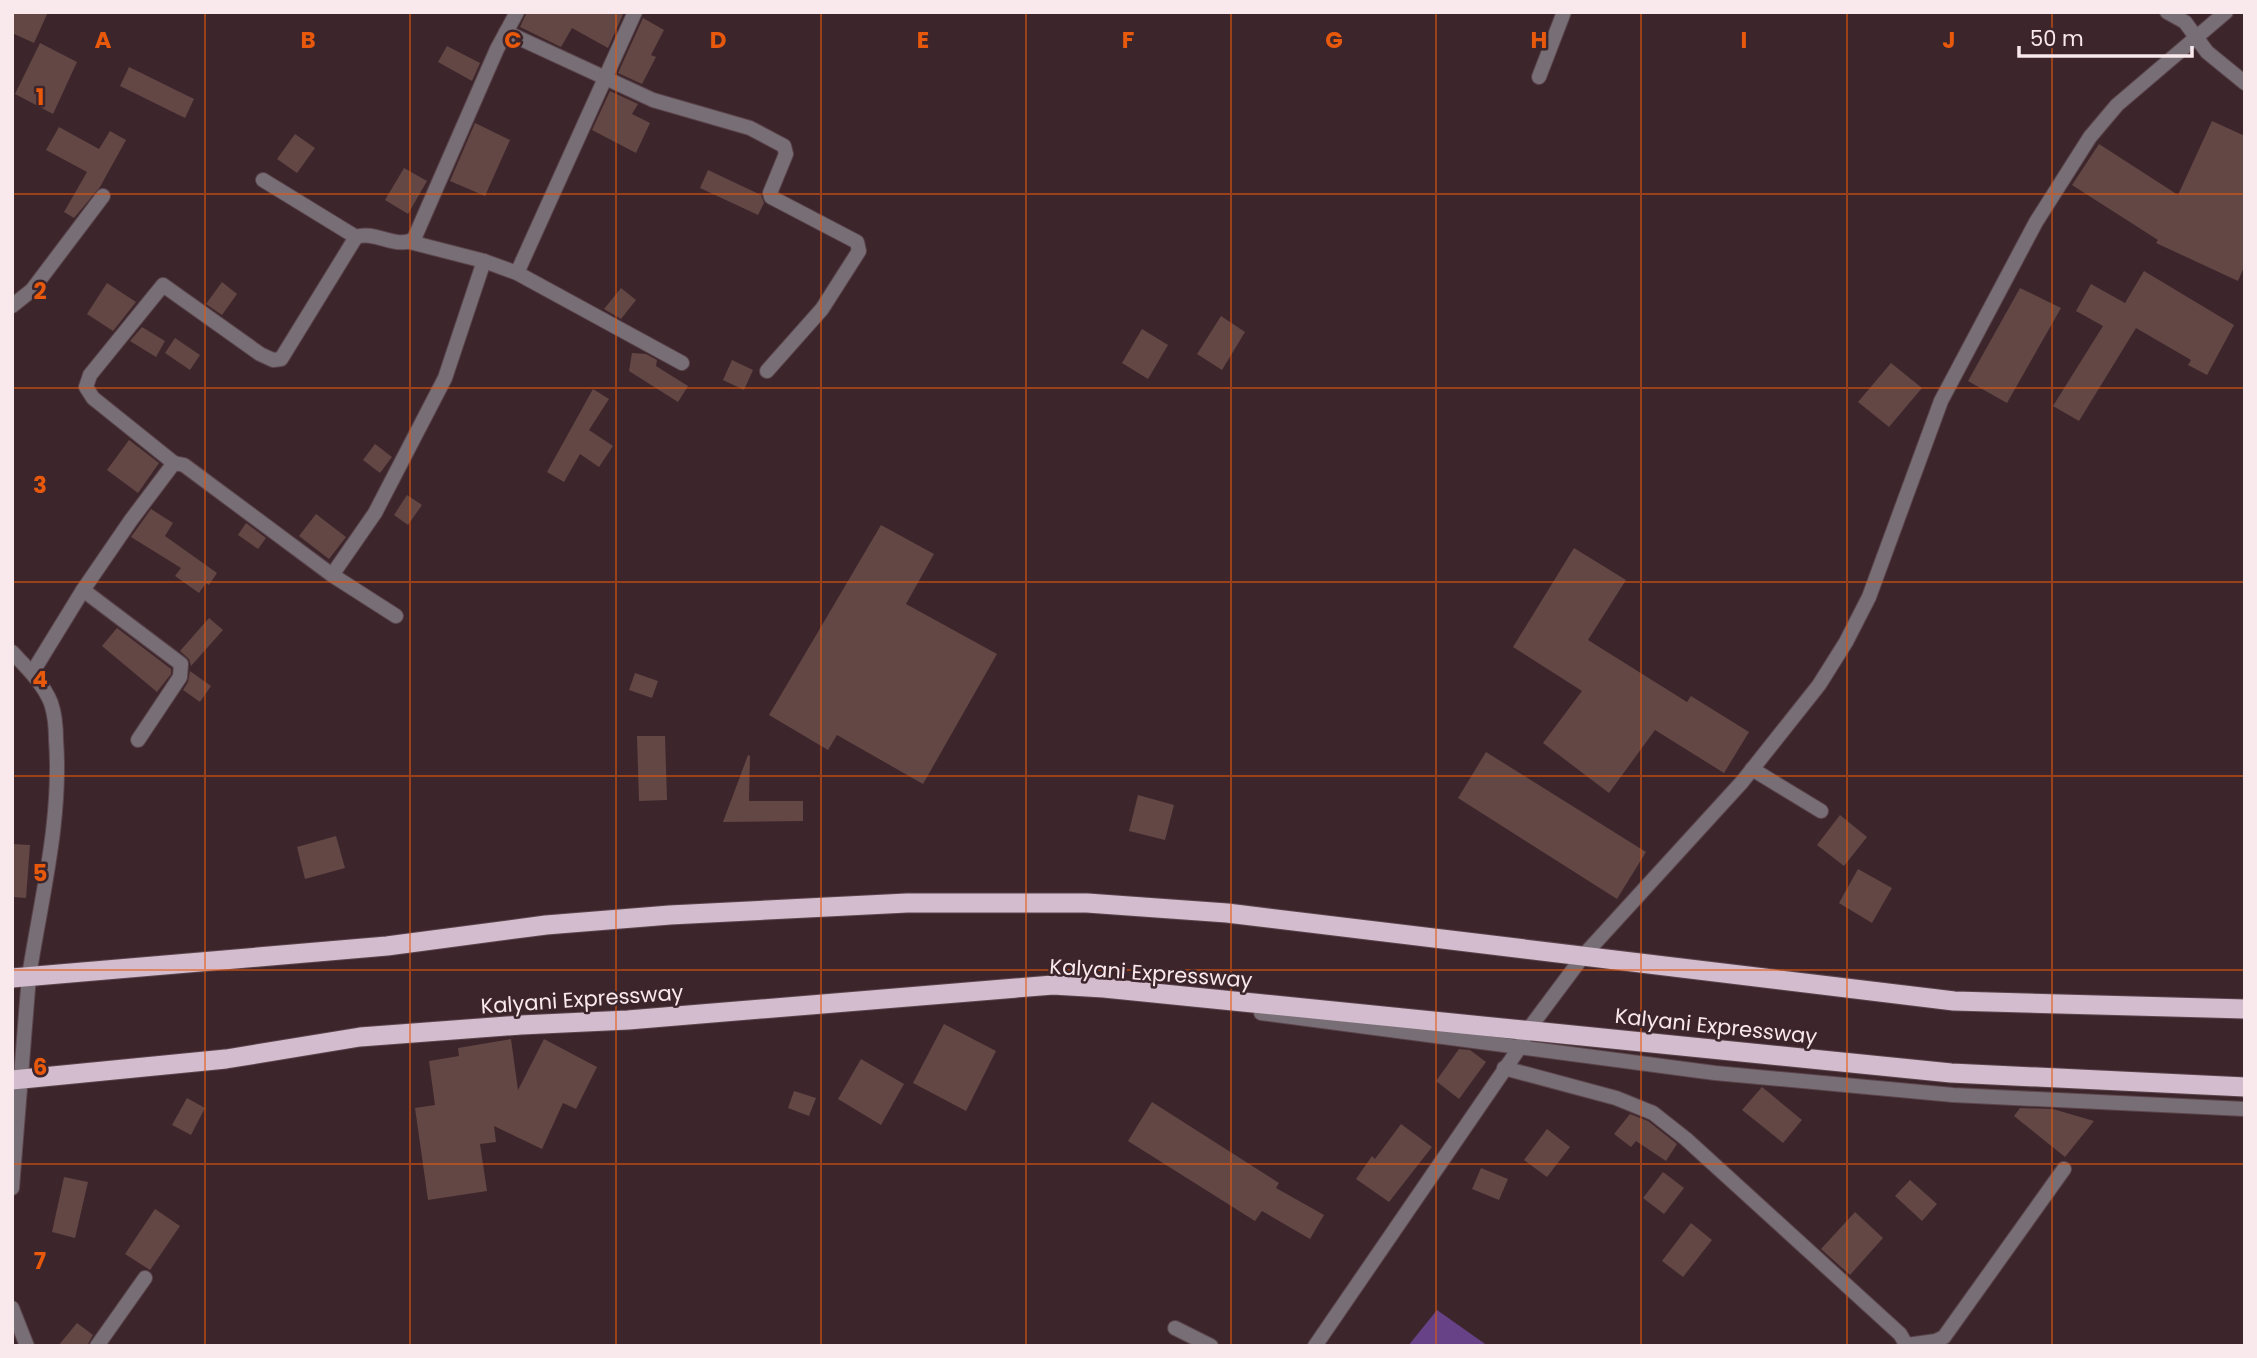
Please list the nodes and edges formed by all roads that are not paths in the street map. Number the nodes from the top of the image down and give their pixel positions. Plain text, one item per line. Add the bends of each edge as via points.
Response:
1 (517, 12) edge
2 (635, 12) edge
3 (1564, 12) edge
4 (2167, 12) edge
5 (2226, 12) edge
6 (506, 32) junction
7 (2198, 37) junction
8 (1539, 77) dead end
9 (605, 78) junction
10 (2245, 83) edge
11 (264, 180) dead end
12 (103, 196) dead end
13 (356, 237) junction
14 (410, 242) junction
15 (484, 261) junction
16 (517, 273) junction
17 (12, 306) edge
18 (682, 363) dead end
19 (767, 372) dead end
20 (174, 463) junction
21 (332, 575) junction
22 (83, 590) junction
23 (396, 616) dead end
24 (12, 652) edge
25 (32, 673) junction
26 (138, 740) dead end
27 (1752, 769) junction
28 (1821, 811) dead end
29 (1584, 955) junction
30 (20, 977) edge
31 (2245, 1009) edge
32 (1524, 1039) junction
33 (1504, 1068) junction
34 (17, 1079) edge
35 (2245, 1087) edge
36 (2245, 1109) edge
37 (2064, 1169) dead end
38 (12, 1188) edge
39 (145, 1278) dead end
40 (12, 1308) edge
41 (1175, 1328) dead end
42 (1907, 1345) edge
43 (27, 1346) edge
44 (97, 1346) edge
45 (1211, 1346) edge
46 (1315, 1346) edge

1 - 6 street
2 - 9 street
3 - 8 street
4 - 7 street via 2185,22
5 - 7 street
6 - 9 street
6 - 14 street
7 - 10 street via 2207,52
7 - 27 street via 2117,105 2090,137 2036,222 1941,401 1869,597 1846,642 1819,685
9 - 16 street
9 - 19 street via 662,103 757,131 784,146 771,197 859,246 822,309
11 - 13 street
12 - 17 street via 32,290
13 - 14 street via 363,234
13 - 20 street via 277,361 244,344 166,285 153,296 90,375 86,387 93,398
14 - 15 street
15 - 16 street
15 - 21 street via 446,378 375,513
16 - 18 street
20 - 21 street
20 - 22 street
21 - 23 street
22 - 25 street
22 - 26 street via 181,664 180,677
24 - 25 street
25 - 30 street via 50,702 58,760 55,810
27 - 28 street
27 - 29 street
29 - 30 highway via 1227,913 1087,903 907,903 546,925 387,946
29 - 31 highway via 1954,1000
29 - 32 street
30 - 34 street
32 - 33 street
32 - 34 highway, Kalyani Expressway via 1053,985 360,1037 226,1059
32 - 35 highway, Kalyani Expressway via 1951,1073
32 - 36 street via 1715,1073 1953,1096
33 - 42 street via 1616,1098 1653,1113
33 - 46 street
34 - 38 street
37 - 42 street via 1944,1337
39 - 44 street
40 - 43 street
41 - 45 street

